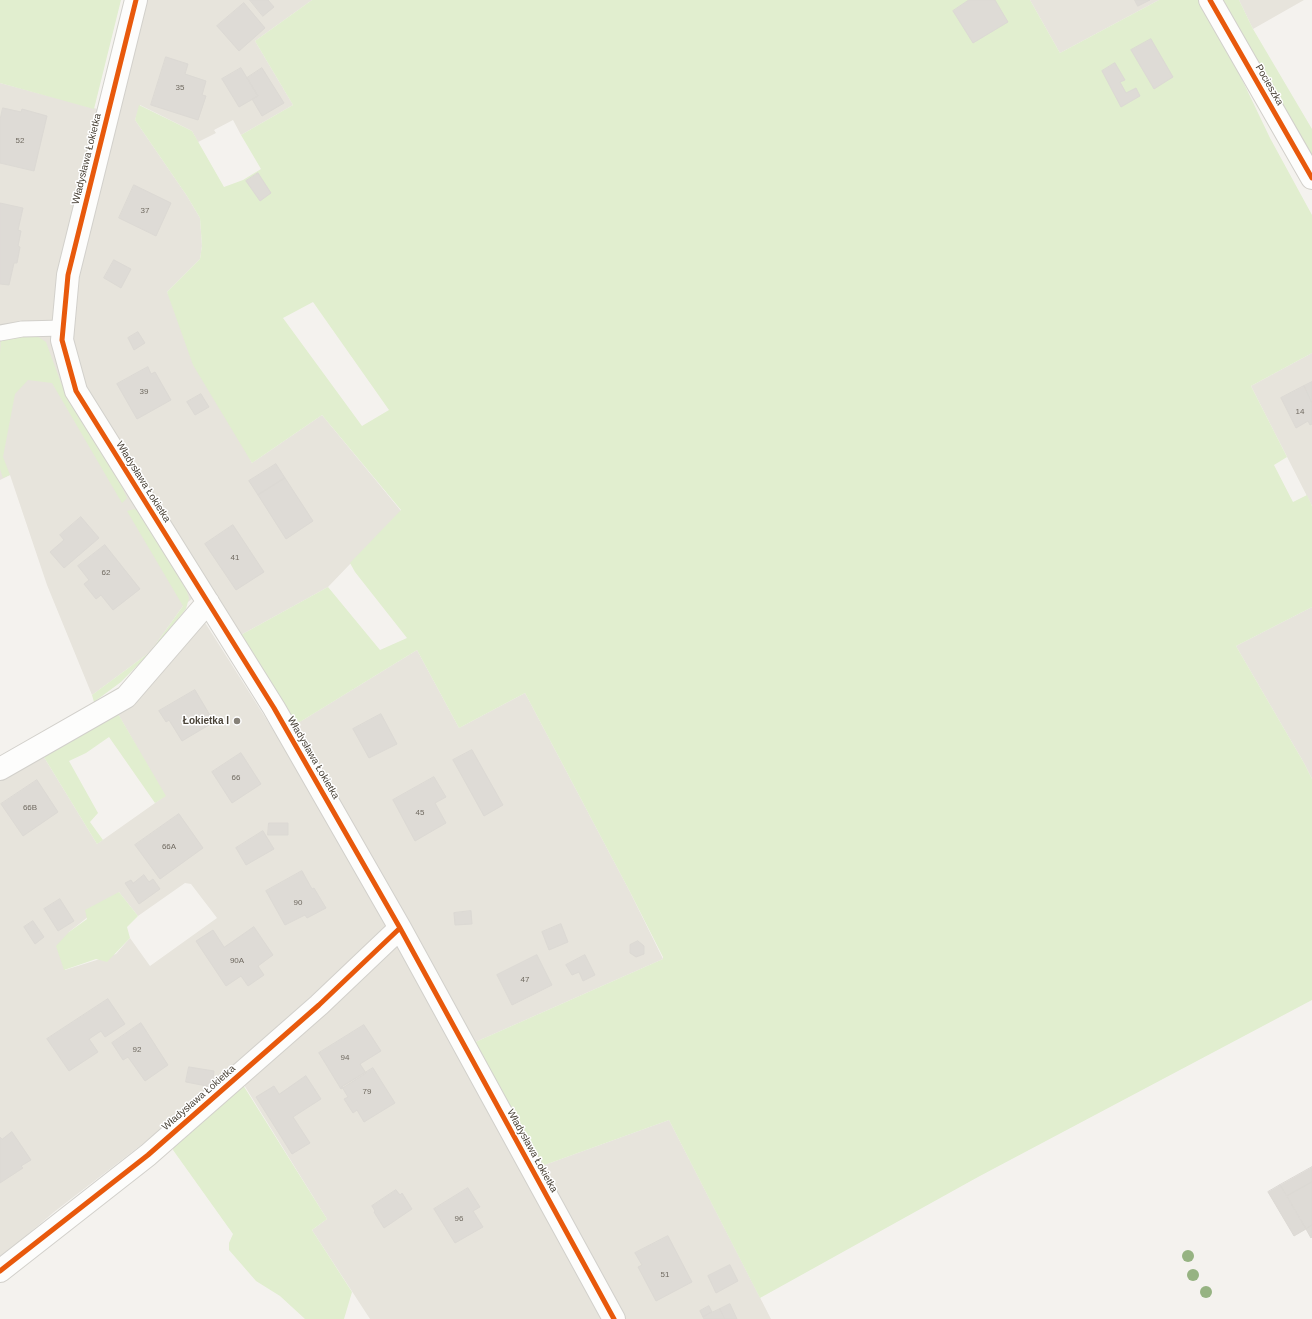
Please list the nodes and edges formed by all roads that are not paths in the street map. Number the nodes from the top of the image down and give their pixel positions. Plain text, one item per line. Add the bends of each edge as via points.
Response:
1 (136, 0) edge
2 (1210, 0) edge
3 (1312, 178) edge
4 (63, 328) junction
5 (0, 333) edge
6 (208, 602) junction
7 (0, 769) edge
8 (400, 928) junction
9 (0, 1271) edge
10 (614, 1319) edge

1 - 4 street, Władysława Łokietka via 68,274
2 - 3 street, Pocieszka
4 - 5 lane via 22,329
4 - 6 street, Władysława Łokietka via 62,340 76,391
6 - 7 street via 126,697
6 - 8 street, Władysława Łokietka via 274,708
8 - 9 street, Władysława Łokietka via 314,1009 148,1154
8 - 10 street, Władysława Łokietka

